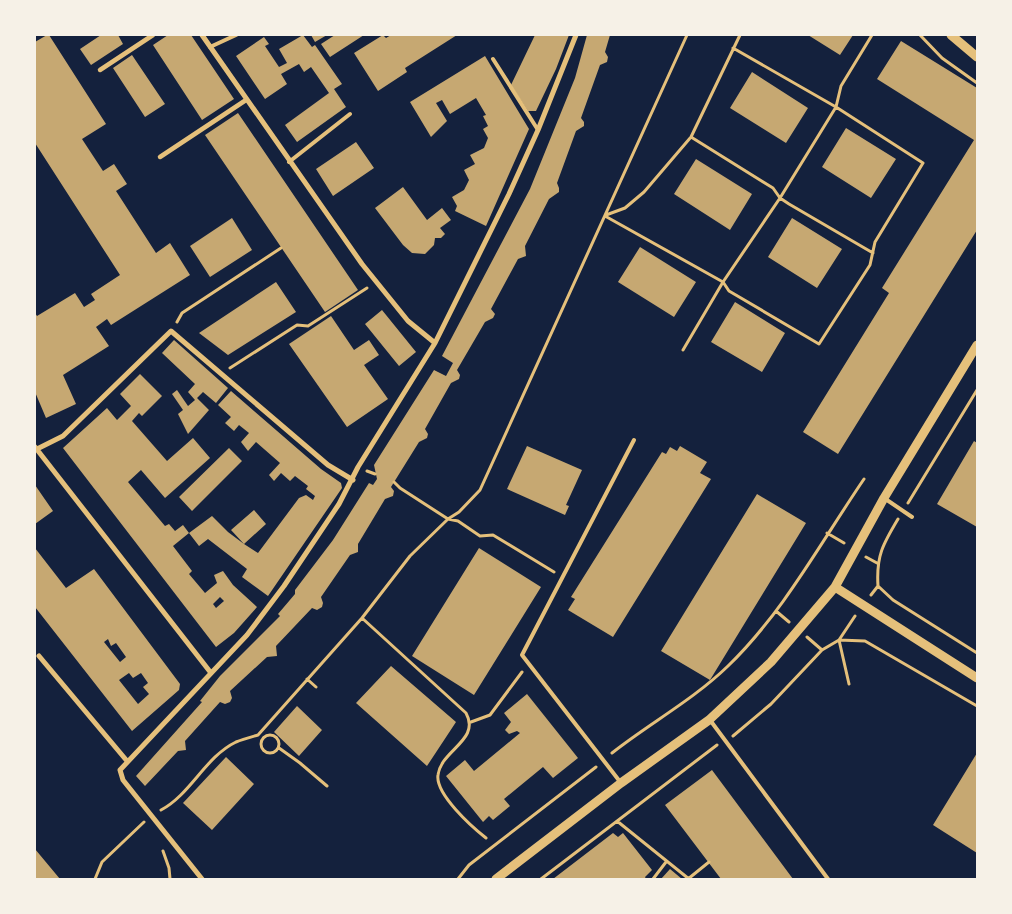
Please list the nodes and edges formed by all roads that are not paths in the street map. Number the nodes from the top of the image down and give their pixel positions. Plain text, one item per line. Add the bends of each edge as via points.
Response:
1 (153, 35) edge
2 (202, 35) edge
3 (236, 35) edge
4 (576, 35) edge
5 (951, 35) edge
6 (210, 48) junction
7 (977, 57) edge
8 (492, 59) dead end
9 (100, 70) dead end
10 (246, 100) junction
11 (350, 114) dead end
12 (538, 130) junction
13 (160, 157) dead end
14 (289, 162) junction
15 (435, 343) junction
16 (977, 345) edge
17 (634, 440) dead end
18 (36, 449) edge
19 (353, 480) junction
20 (884, 498) junction
21 (912, 518) dead end
22 (835, 587) junction
23 (37, 654) edge
24 (211, 673) junction
25 (977, 678) edge
26 (710, 720) junction
27 (127, 761) junction
28 (621, 783) junction
29 (202, 879) edge
30 (496, 879) edge
31 (828, 879) edge

1 - 9 street
2 - 6 street
3 - 6 lane
4 - 12 street
5 - 7 street
6 - 10 street
8 - 12 lane
10 - 13 street
10 - 14 street
11 - 14 lane
12 - 15 street
14 - 15 street via 376,282 408,321
15 - 19 street
16 - 20 street
17 - 28 lane via 522,655
18 - 19 street via 62,436 171,331 328,465
18 - 24 street
19 - 24 street via 279,593 247,635
20 - 21 lane
20 - 22 street
22 - 25 street
22 - 26 street via 771,662
23 - 27 street
24 - 27 street
26 - 28 street
26 - 31 lane
27 - 29 street via 120,770 123,780
28 - 30 street

